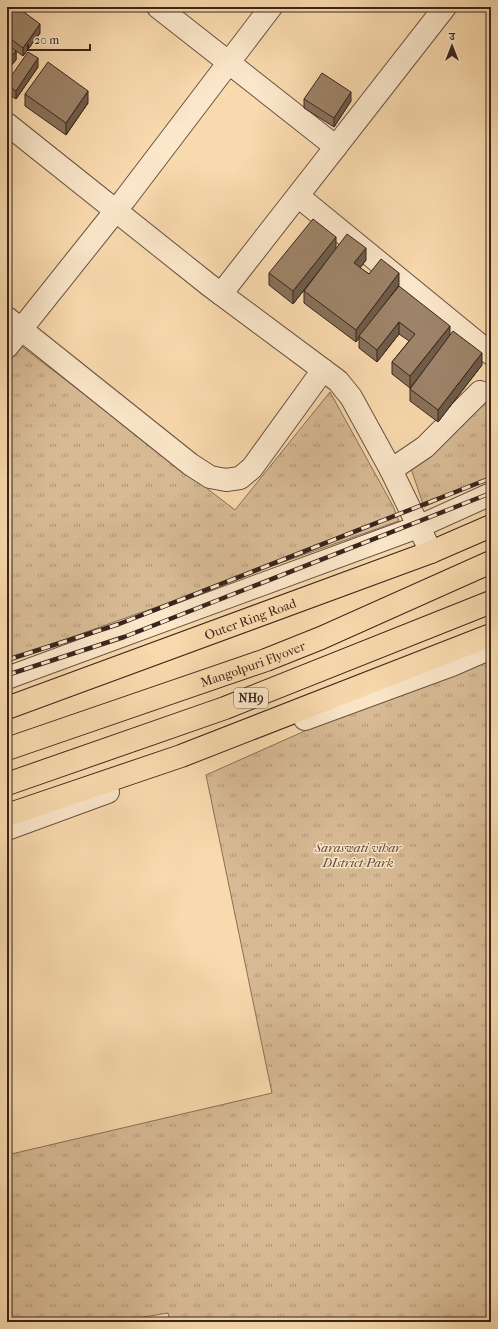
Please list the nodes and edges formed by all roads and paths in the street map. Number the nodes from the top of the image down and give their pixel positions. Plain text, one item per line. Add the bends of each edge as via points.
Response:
1 (158, 7) edge
2 (271, 7) edge
3 (445, 7) edge
4 (229, 63) junction
5 (8, 128) edge
6 (336, 148) junction
7 (298, 196) junction
8 (116, 211) junction
9 (221, 294) junction
10 (15, 324) edge
11 (7, 347) edge
12 (491, 354) edge
13 (323, 370) junction
14 (480, 392) dead end
15 (391, 470) junction
16 (491, 494) edge
17 (418, 526) junction
18 (491, 526) edge
19 (430, 552) junction
20 (491, 562) edge
21 (491, 602) edge
22 (491, 635) edge
23 (491, 648) edge
24 (7, 678) edge
25 (7, 708) edge
26 (7, 749) edge
27 (7, 784) edge
28 (7, 815) edge
29 (7, 829) edge

1 - 4 street
2 - 4 street
3 - 6 street
4 - 6 street
4 - 8 street
5 - 8 street
6 - 7 street
7 - 9 street
7 - 12 street
8 - 9 street
8 - 10 street
9 - 13 street
10 - 11 street
10 - 13 street via 190,464 210,477 226,480 240,478 252,468
13 - 15 street via 338,381 351,397
14 - 15 street via 424,447
15 - 17 street
16 - 17 street
17 - 19 street
17 - 24 street
18 - 19 main road, Outer Ring Road
19 - 25 main road, Outer Ring Road
20 - 26 main road, Mangolpuri Flyover via 266,660
21 - 27 main road, NH9 via 225,708
22 - 28 main road via 181,756
23 - 29 street via 452,665

